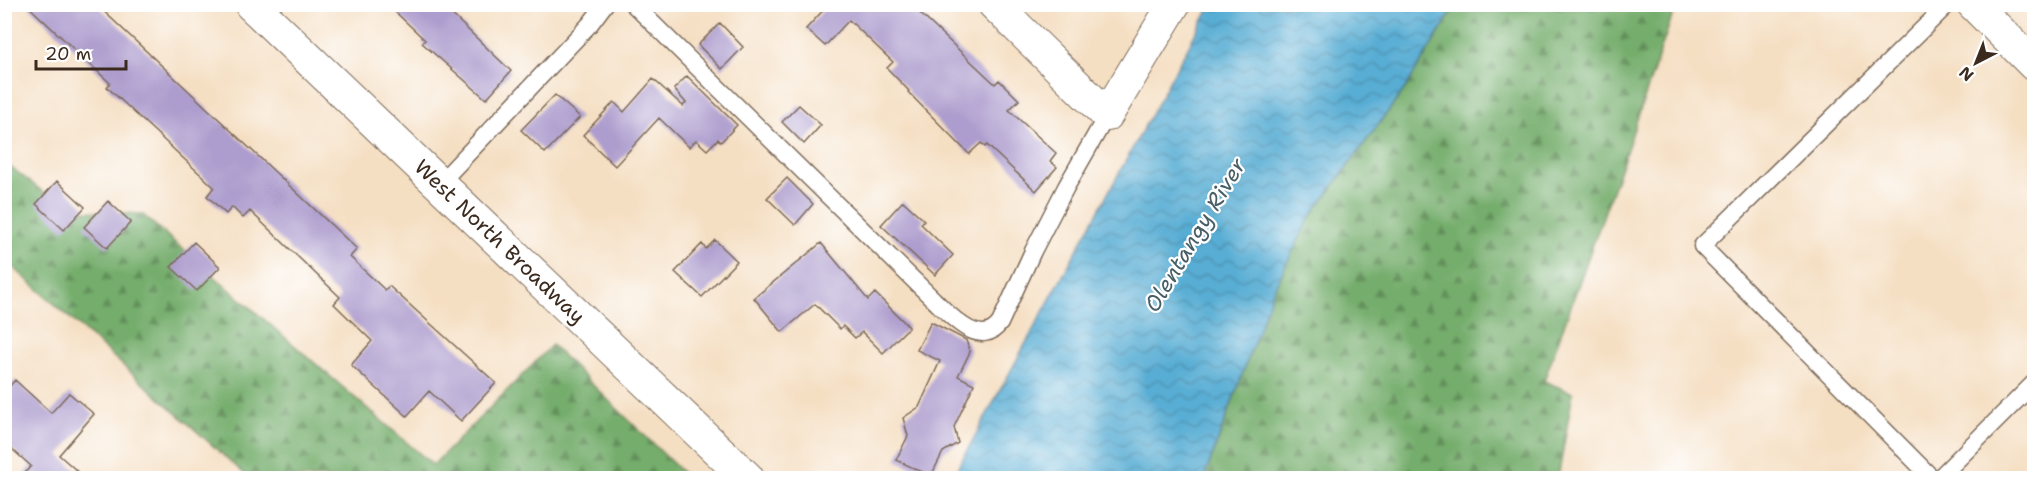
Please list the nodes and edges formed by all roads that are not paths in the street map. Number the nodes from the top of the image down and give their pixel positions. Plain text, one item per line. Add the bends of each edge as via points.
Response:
1 (251, 4) edge
2 (605, 4) edge
3 (633, 4) edge
4 (994, 4) edge
5 (1174, 4) edge
6 (1948, 4) edge
7 (1974, 4) edge
8 (2034, 64) edge
9 (1107, 115) junction
10 (439, 184) junction
11 (2034, 383) edge
12 (747, 478) edge
13 (1932, 478) edge
14 (1939, 478) edge

1 - 10 main road, West North Broadway
2 - 10 lane
3 - 9 lane via 934,300 974,332 994,331 1000,323
4 - 9 street
5 - 9 street
6 - 13 lane via 1702,246
7 - 8 street
10 - 12 main road, West North Broadway
11 - 14 lane

